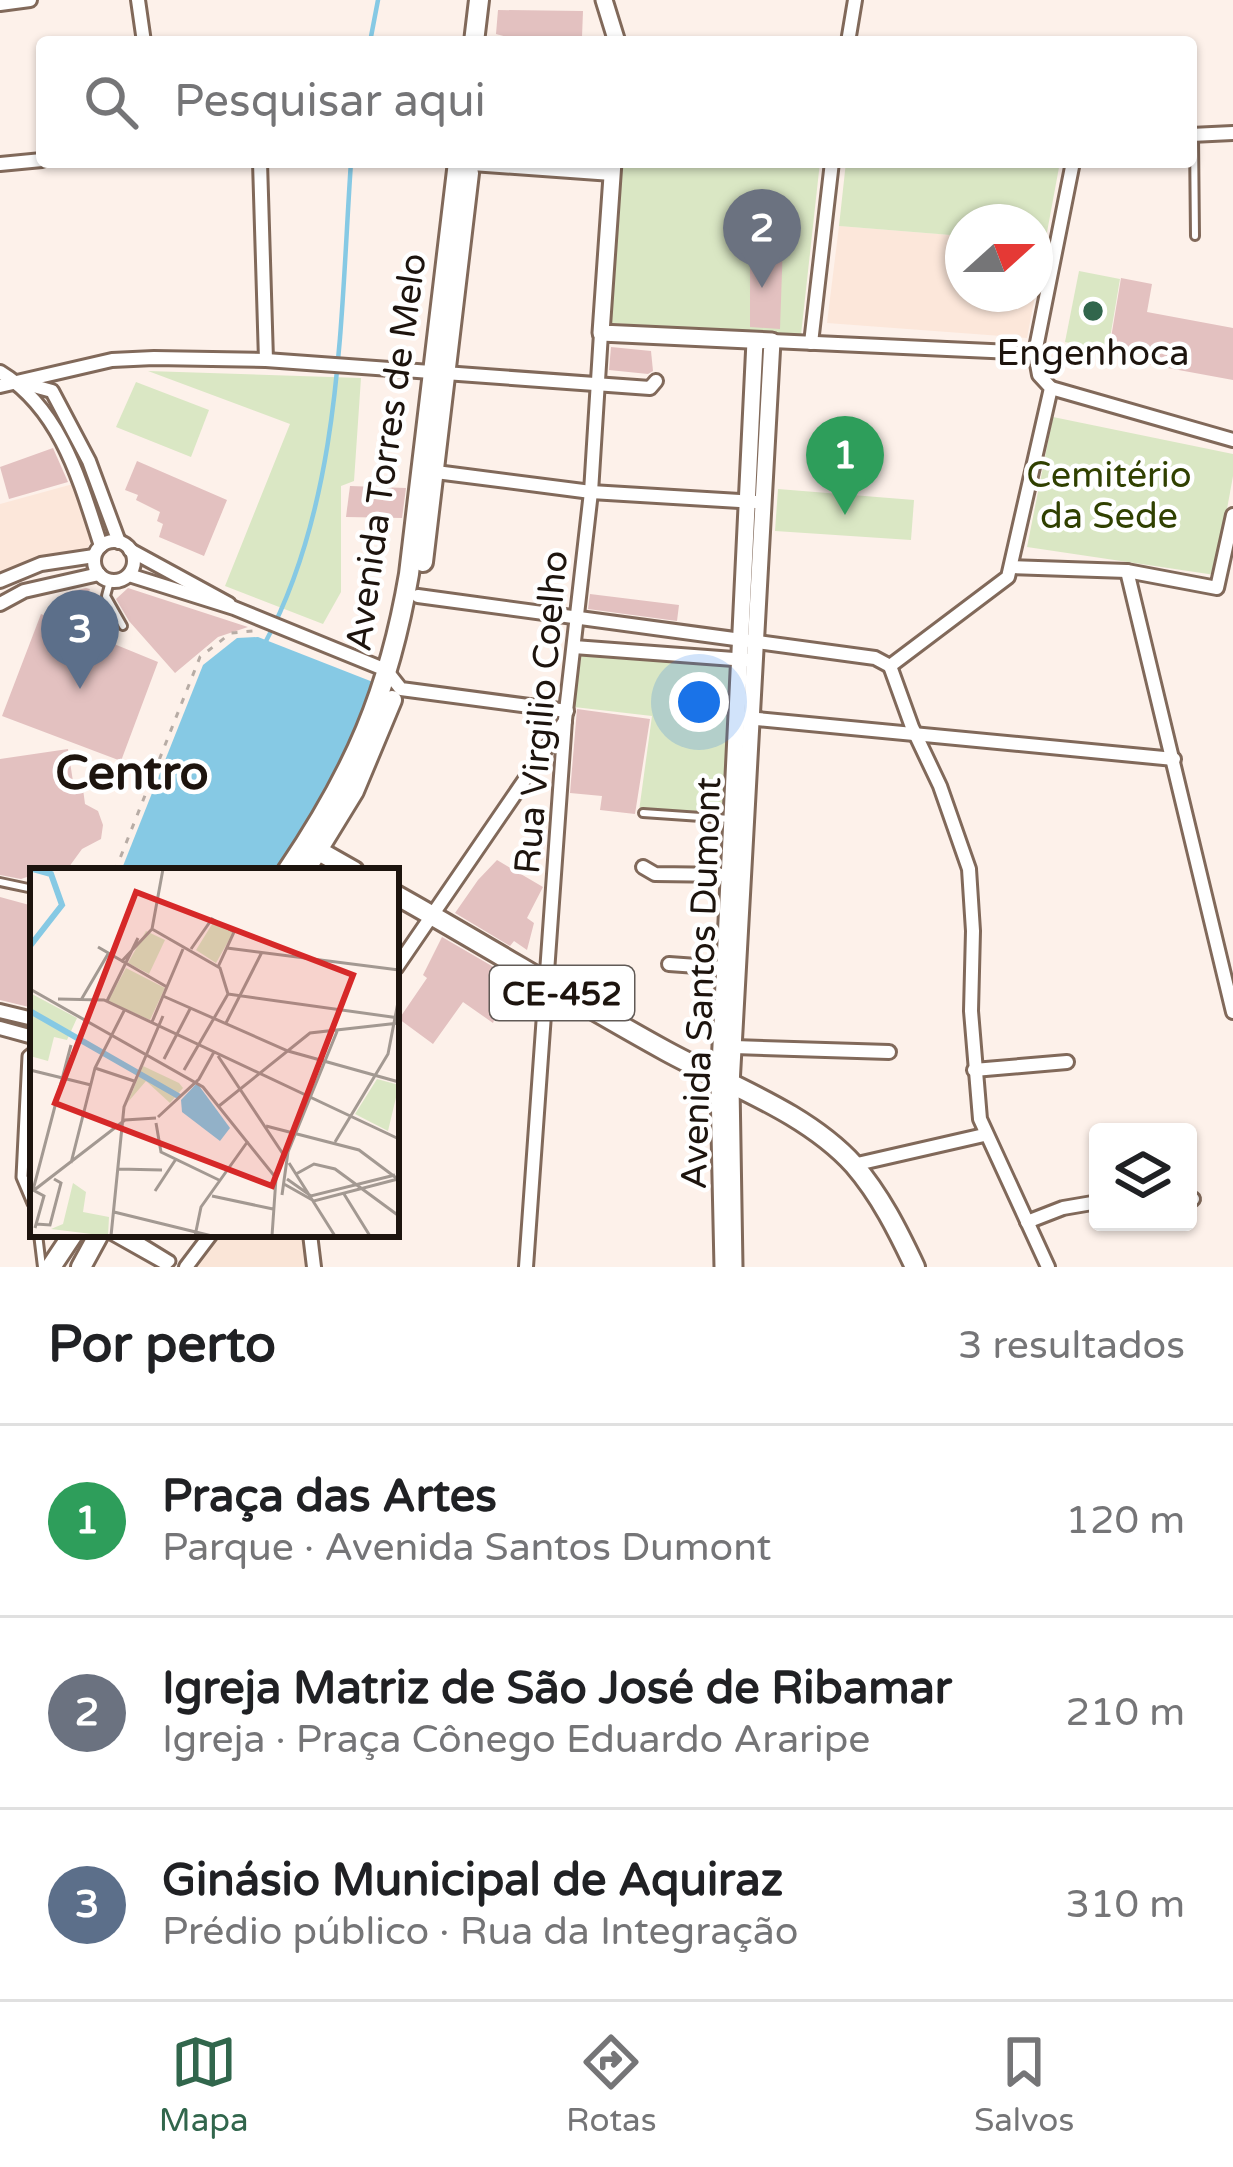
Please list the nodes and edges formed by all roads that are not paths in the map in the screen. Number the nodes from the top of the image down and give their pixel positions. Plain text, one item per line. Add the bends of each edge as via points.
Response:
1 (30, 0) edge
2 (138, 0) edge
3 (479, 0) edge
4 (489, 0) edge
5 (604, 0) edge
6 (856, 0) edge
7 (0, 4) edge
8 (143, 36) edge
9 (475, 36) edge
10 (485, 36) edge
11 (615, 36) edge
12 (849, 36) edge
13 (1233, 133) edge
14 (1197, 135) edge
15 (36, 161) edge
16 (0, 164) edge
17 (260, 168) edge
18 (461, 168) edge
19 (613, 168) edge
20 (831, 168) edge
21 (1072, 168) edge
22 (1194, 168) edge
23 (1195, 236) dead end
24 (601, 333) junction
25 (764, 341) junction
26 (811, 343) junction
27 (1035, 353) junction
28 (266, 360) junction
29 (0, 372) edge
30 (439, 374) junction
31 (16, 381) junction
32 (656, 381) dead end
33 (597, 385) junction
34 (0, 386) edge
35 (1051, 388) junction
36 (1233, 440) edge
37 (436, 472) junction
38 (591, 492) junction
39 (755, 502) junction
40 (1233, 515) edge
41 (124, 546) junction
42 (98, 551) junction
43 (1012, 567) junction
44 (1126, 571) junction
45 (128, 575) junction
46 (104, 578) junction
47 (0, 581) edge
48 (418, 596) junction
49 (0, 604) edge
50 (234, 608) junction
51 (577, 620) junction
52 (123, 626) dead end
53 (574, 647) junction
54 (749, 652) junction
55 (890, 666) junction
56 (393, 680) junction
57 (566, 716) junction
58 (746, 718) junction
59 (916, 735) junction
60 (1174, 759) junction
61 (643, 813) dead end
62 (734, 820) junction
63 (312, 847) junction
64 (643, 867) dead end
65 (290, 868) edge
66 (306, 868) edge
67 (349, 868) edge
68 (731, 875) junction
69 (0, 882) edge
70 (30, 888) edge
71 (399, 897) edge
72 (434, 916) junction
73 (399, 964) edge
74 (669, 964) dead end
75 (725, 968) junction
76 (547, 985) junction
77 (0, 1011) edge
78 (1233, 1012) edge
79 (30, 1018) edge
80 (0, 1028) edge
81 (30, 1036) edge
82 (734, 1047) junction
83 (889, 1052) dead end
84 (30, 1054) edge
85 (1067, 1062) dead end
86 (974, 1070) junction
87 (725, 1083) junction
88 (984, 1136) junction
89 (853, 1165) junction
90 (30, 1196) edge
91 (1089, 1204) edge
92 (1028, 1222) junction
93 (38, 1237) edge
94 (71, 1237) edge
95 (98, 1237) edge
96 (115, 1237) edge
97 (131, 1237) edge
98 (209, 1237) edge
99 (310, 1237) edge
100 (85, 1266) edge
101 (42, 1267) edge
102 (51, 1267) edge
103 (186, 1267) edge
104 (314, 1267) edge
105 (526, 1267) edge
106 (723, 1267) edge
107 (734, 1267) edge
108 (915, 1267) edge
109 (1048, 1267) edge

1 - 7 street
2 - 8 street
3 - 9 main road
4 - 10 main road
5 - 11 street
6 - 12 street
13 - 14 street
15 - 16 street
17 - 28 street
18 - 30 main road, Avenida Torres de Melo
19 - 24 street, Rua Virgilio Coelho
20 - 26 street
21 - 27 street
22 - 23 lane
24 - 25 street
24 - 33 street, Rua Virgilio Coelho
25 - 26 street
25 - 39 street, Avenida Santos Dumont
26 - 27 street
27 - 35 street
28 - 30 street
28 - 31 street via 112,359
29 - 31 street
30 - 33 street
30 - 37 main road, Avenida Torres de Melo
30 - 56 main road, Avenida Torres de Melo
31 - 34 street
31 - 41 street via 52,392
31 - 42 street via 38,400 69,457
32 - 33 street via 650,388
33 - 38 street, Rua Virgilio Coelho
35 - 36 street
35 - 43 street
37 - 38 street
37 - 48 main road, Avenida Torres de Melo
38 - 39 street
38 - 51 street, Rua Virgilio Coelho
39 - 54 street, Avenida Santos Dumont
40 - 44 street via 1217,588
41 - 42 street
41 - 45 street via 134,562
41 - 50 street
42 - 46 street
42 - 47 street
43 - 44 street
43 - 55 street via 1004,584
44 - 60 street
45 - 46 street
45 - 50 street
46 - 49 street via 24,591
46 - 52 lane
48 - 51 street
48 - 56 main road, Avenida Torres de Melo
50 - 56 street
51 - 53 street, Rua Virgilio Coelho
51 - 54 street
53 - 54 street
53 - 57 street, Rua Virgilio Coelho
54 - 55 street via 875,658
54 - 58 street, Avenida Santos Dumont
55 - 59 street
56 - 57 street
56 - 63 main road, Avenida Torres de Melo via 354,791
57 - 72 street
57 - 76 street, Rua Virgilio Coelho
58 - 59 street
58 - 62 street, Avenida Santos Dumont
58 - 82 street, Avenida Santos Dumont
59 - 60 street
59 - 86 street via 969,869
60 - 78 street
61 - 62 lane
62 - 68 street, Avenida Santos Dumont
63 - 65 main road, Avenida Torres de Melo
63 - 66 main road, Avenida Torres de Melo
63 - 67 main road
64 - 68 street
68 - 75 street, Avenida Santos Dumont
69 - 70 lane
71 - 72 main road, CE-452
72 - 73 street
72 - 76 main road, CE-452
74 - 75 street
75 - 87 street, Avenida Santos Dumont
76 - 87 main road, CE-452
76 - 105 street, Rua Virgilio Coelho
77 - 79 street
80 - 81 street
82 - 83 street
82 - 87 street, Avenida Santos Dumont
84 - 90 street via 22,1177
85 - 86 street
86 - 88 street
87 - 89 main road, CE-452 via 802,1124
87 - 106 street, Avenida Santos Dumont
87 - 107 street, Avenida Santos Dumont
88 - 89 street
88 - 92 street
89 - 108 main road, CE-452
91 - 92 street
92 - 109 street
93 - 101 lane
94 - 102 main road
95 - 100 main road
96 - 97 street via 170,1262
98 - 103 street
99 - 104 street

